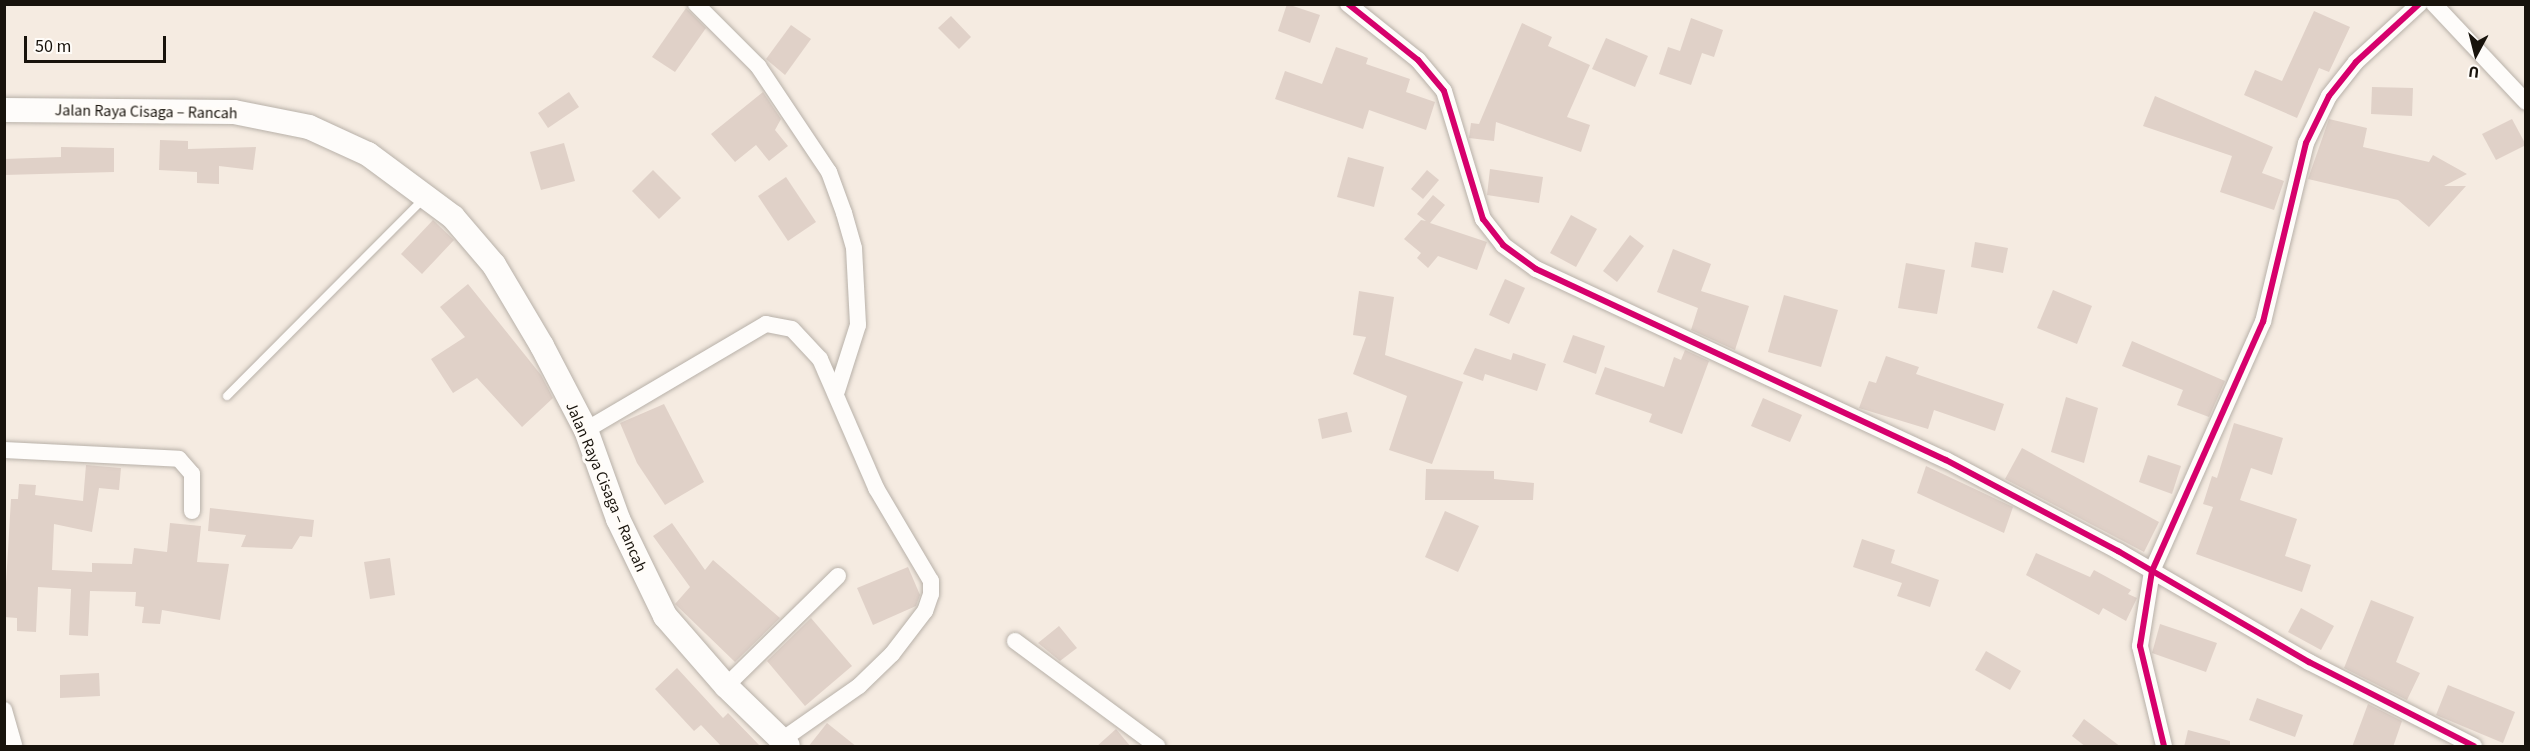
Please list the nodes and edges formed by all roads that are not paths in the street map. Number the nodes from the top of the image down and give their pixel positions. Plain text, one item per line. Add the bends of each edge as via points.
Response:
1 (696, 4) edge
2 (1347, 4) edge
3 (2419, 4) edge
4 (2434, 4) edge
5 (2526, 102) edge
6 (4, 110) edge
7 (425, 196) junction
8 (837, 392) junction
9 (227, 396) dead end
10 (586, 430) junction
11 (4, 450) edge
12 (192, 511) dead end
13 (2152, 571) junction
14 (838, 576) dead end
15 (1015, 641) dead end
16 (726, 686) junction
17 (4, 710) edge
18 (785, 743) edge
19 (14, 747) edge
20 (1157, 747) edge
21 (2164, 747) edge
22 (2474, 747) edge

1 - 8 street via 758,66 829,172 854,248 858,325
2 - 13 street via 1418,60 1444,91 1484,219 1503,245 1536,270 1935,455
3 - 13 street via 2356,62 2329,96 2306,143 2263,322
4 - 5 street
6 - 7 main road, Jalan Raya Cisaga – Rancah via 234,112 309,127 368,154
7 - 9 lane
7 - 10 main road, Jalan Raya Cisaga – Rancah via 453,217 494,265
8 - 10 street via 804,340 792,329 766,324
8 - 18 street via 862,459 924,566 931,594 925,611 892,654 859,686
10 - 16 main road, Jalan Raya Cisaga – Rancah via 641,574 665,616
11 - 12 street via 180,459 192,474
13 - 21 street via 2140,646
13 - 22 street via 2309,662
14 - 16 street
15 - 20 street
16 - 18 main road, Jalan Raya Cisaga – Rancah
17 - 19 street

